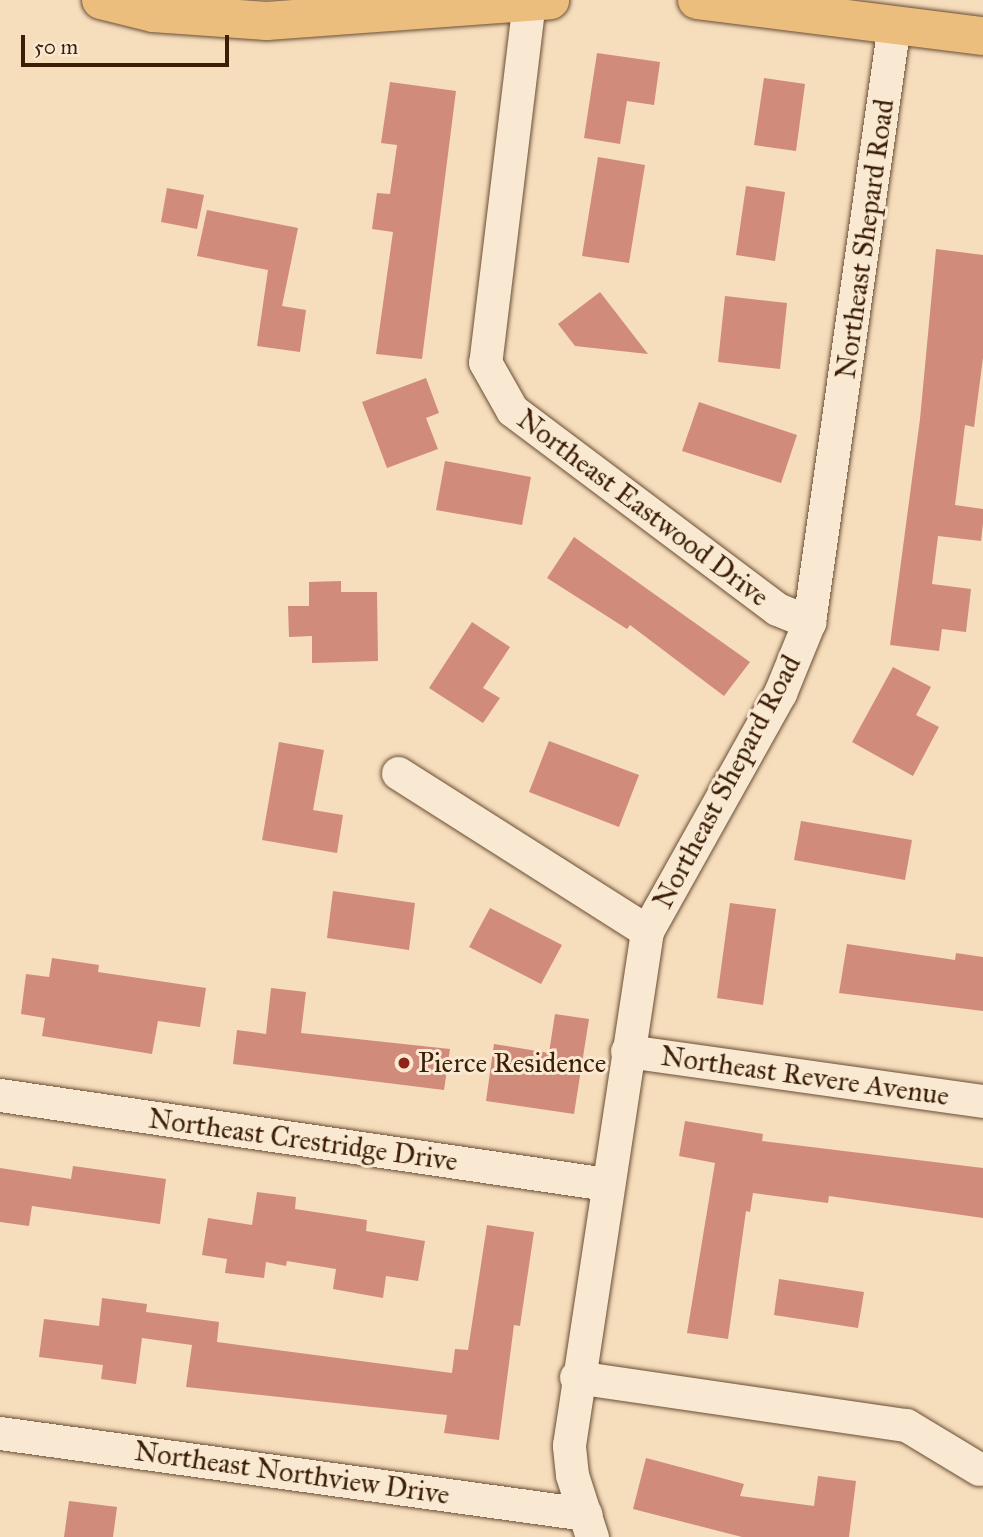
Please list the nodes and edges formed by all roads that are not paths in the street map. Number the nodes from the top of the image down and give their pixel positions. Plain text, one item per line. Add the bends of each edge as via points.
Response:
1 (101, 0) edge
2 (697, 0) edge
3 (540, 1) edge
4 (894, 24) junction
5 (983, 36) edge
6 (809, 622) junction
7 (398, 773) dead end
8 (647, 931) junction
9 (626, 1051) junction
10 (0, 1095) edge
11 (983, 1101) edge
12 (606, 1184) junction
13 (576, 1377) junction
14 (0, 1433) edge
15 (979, 1469) dead end
16 (589, 1526) edge

1 - 3 main road via 153,13 267,21
2 - 4 main road
3 - 6 street, Northeast Eastwood Drive via 485,362 512,410 777,609
4 - 5 main road
4 - 6 street, Northeast Shepard Road
6 - 8 street, Northeast Shepard Road via 780,693
7 - 8 street
8 - 9 street, Northeast Shepard Road
9 - 11 street, Northeast Revere Avenue
9 - 12 street, Northeast Shepard Road
10 - 12 street, Northeast Crestridge Drive
12 - 13 street, Northeast Shepard Road
13 - 15 street via 906,1425
13 - 16 street, Northeast Shepard Road via 569,1445
14 - 16 street, Northeast Northview Drive

